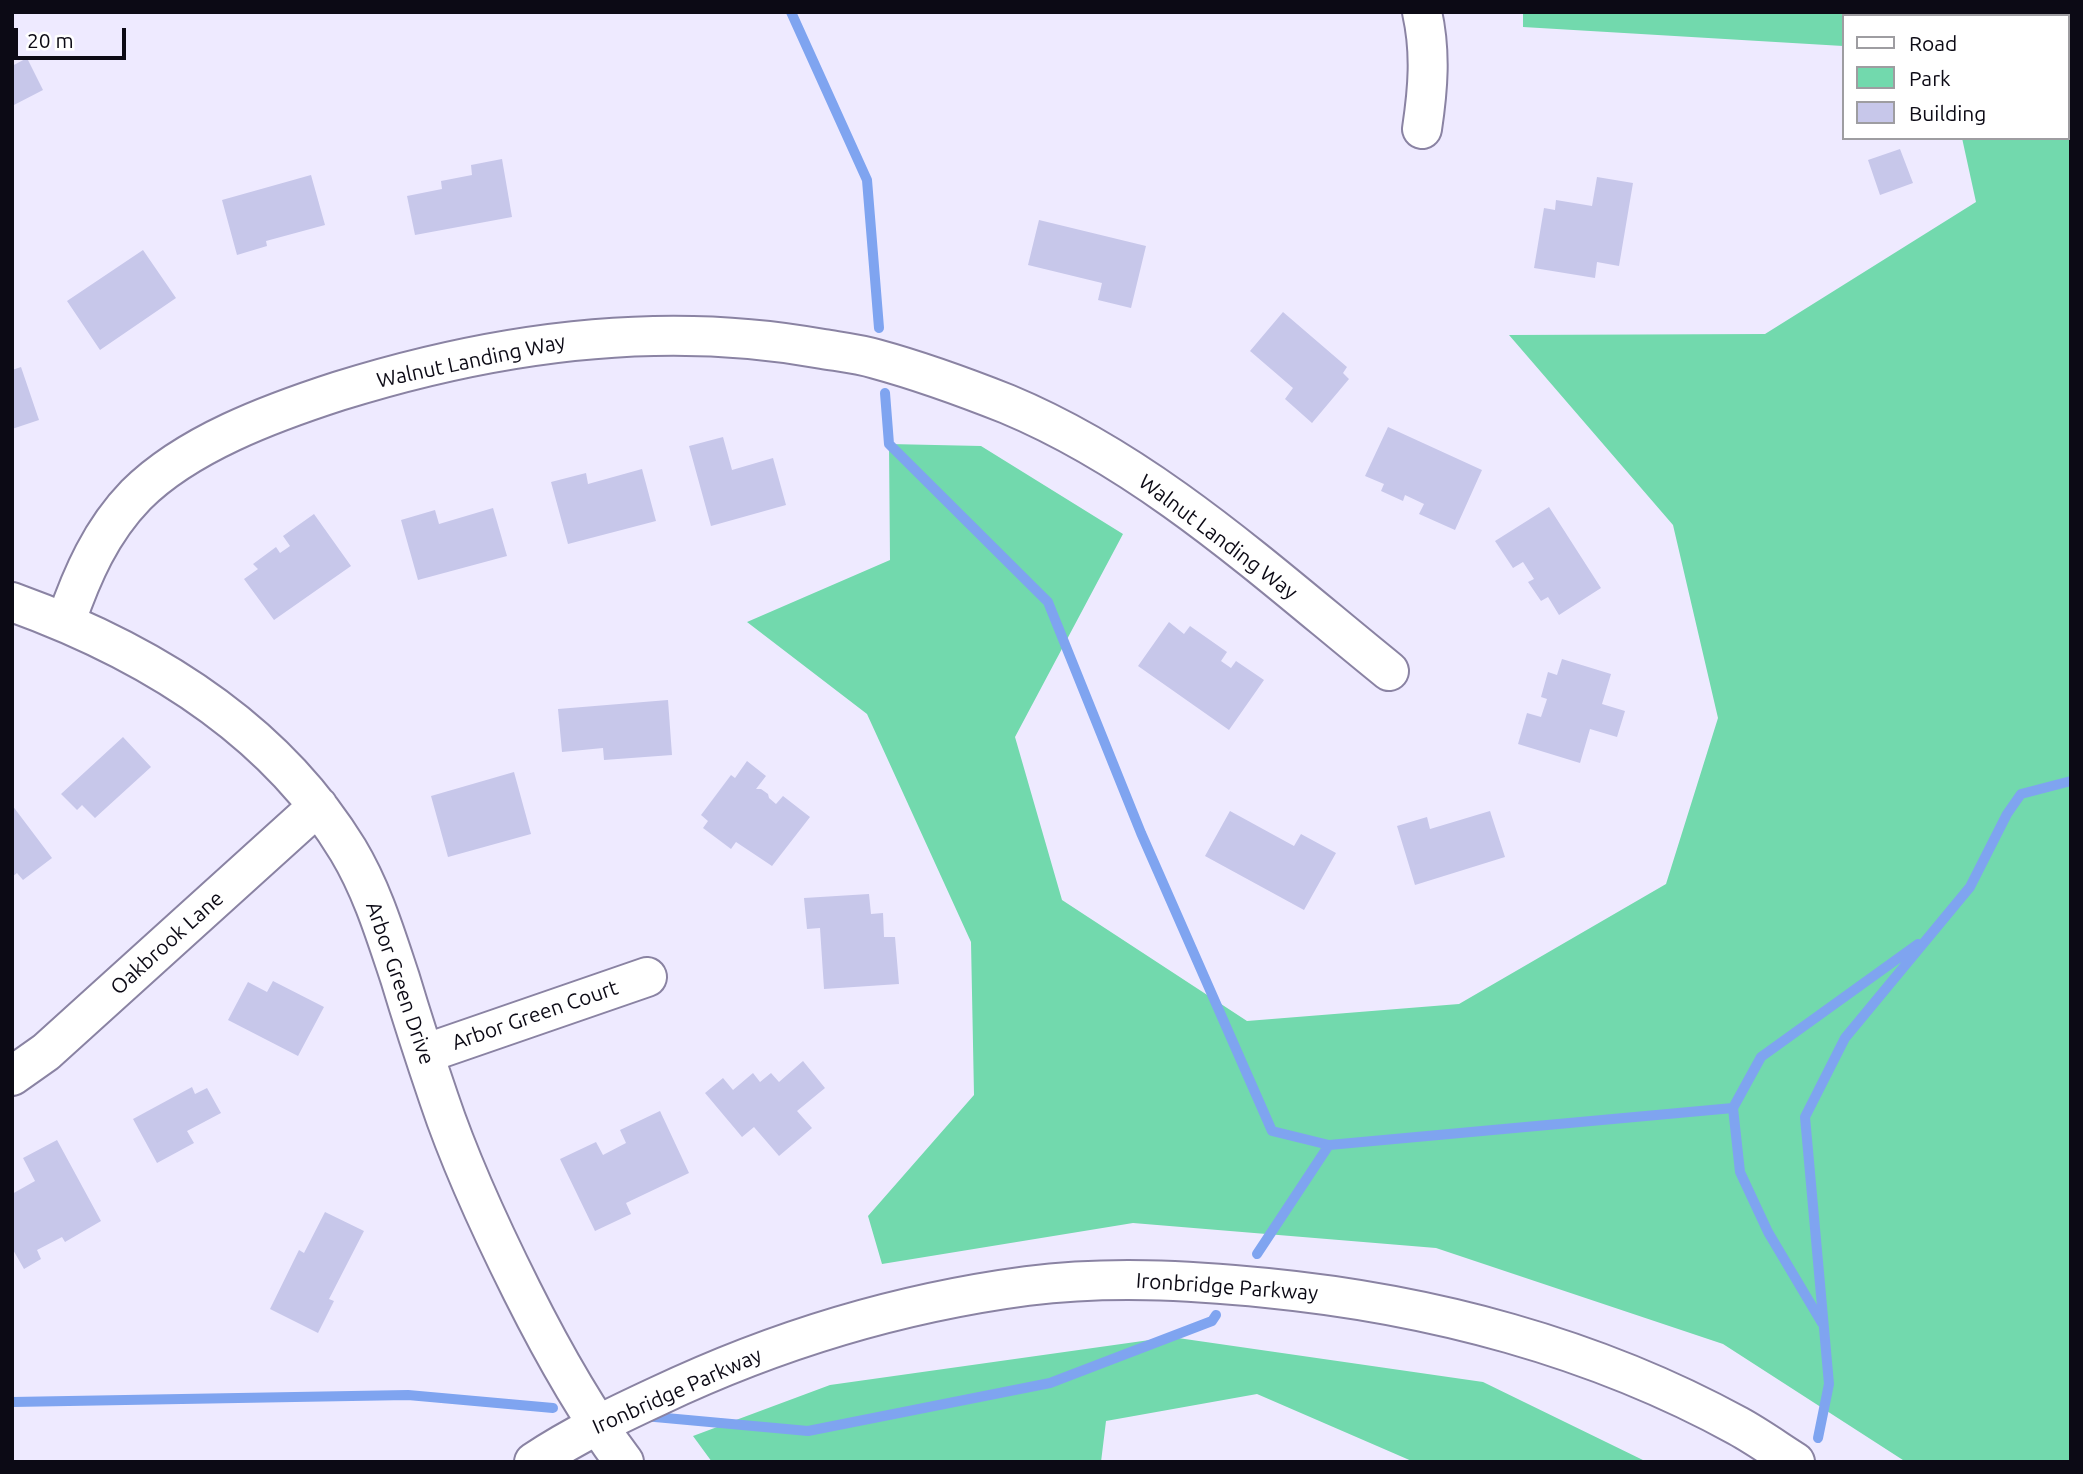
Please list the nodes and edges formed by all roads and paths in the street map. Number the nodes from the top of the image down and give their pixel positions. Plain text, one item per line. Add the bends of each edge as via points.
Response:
1 (1422, 12) edge
2 (1422, 129) dead end
3 (12, 602) edge
4 (66, 621) junction
5 (1389, 671) dead end
6 (318, 806) junction
7 (647, 976) dead end
8 (424, 1054) junction
9 (12, 1076) edge
10 (596, 1426) junction
11 (534, 1462) edge
12 (624, 1462) edge
13 (1795, 1462) edge

1 - 2 street via 1429,81
3 - 4 street, Arbor Green Drive
4 - 5 street, Walnut Landing Way via 83,573 103,537 135,497 173,463 198,448 302,403 393,374 519,347 608,336 697,334 786,342 873,358 1011,406 1092,447 1170,495
4 - 6 street, Arbor Green Drive via 159,668 225,714 274,757
6 - 8 street, Arbor Green Drive via 378,909
6 - 9 street, Oakbrook Lane via 46,1052
7 - 8 street, Arbor Green Court
8 - 10 street, Arbor Green Drive via 450,1133 495,1236
10 - 11 street, Ironbridge Parkway
10 - 12 street, Arbor Green Drive
10 - 13 street, Ironbridge Parkway via 707,1373 834,1327 933,1301 1105,1280 1201,1281 1320,1293 1424,1311 1526,1338 1684,1398

